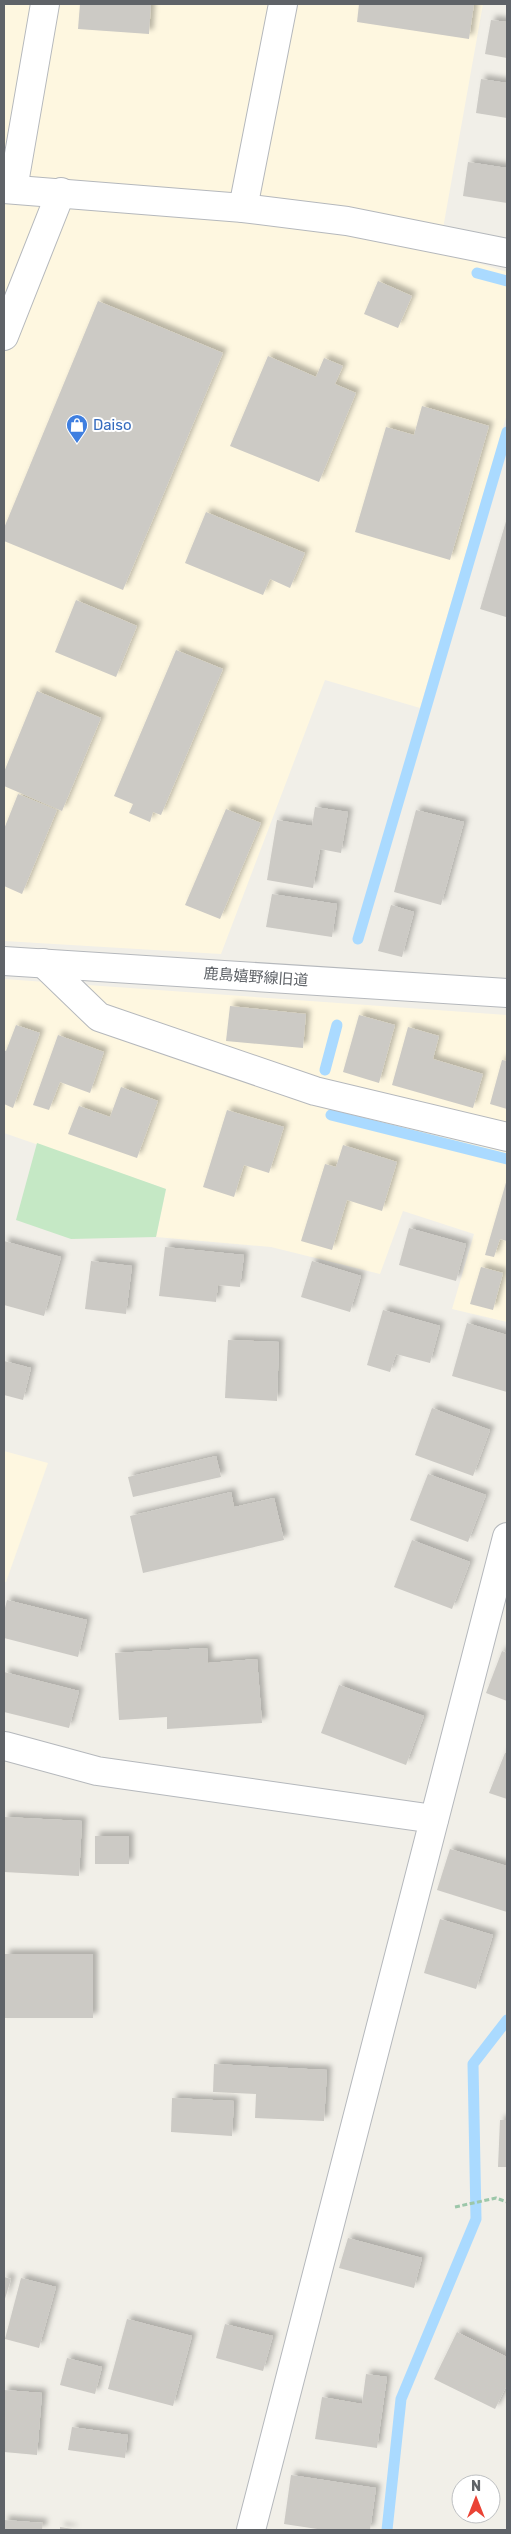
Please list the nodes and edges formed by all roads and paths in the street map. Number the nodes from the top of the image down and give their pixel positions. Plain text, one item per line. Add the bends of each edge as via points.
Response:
1 (45, 4) edge
2 (283, 4) edge
3 (8, 189) edge
4 (61, 192) junction
5 (243, 208) junction
6 (507, 253) edge
7 (4, 336) edge
8 (4, 961) edge
9 (43, 963) junction
10 (507, 993) edge
11 (507, 1137) edge
12 (507, 1537) edge
13 (5, 1746) dead end
14 (434, 1819) junction
15 (507, 2202) edge
16 (455, 2207) dead end
17 (251, 2530) edge

1 - 3 street
2 - 5 street
3 - 4 street
4 - 5 street
4 - 7 street
5 - 6 street via 347,221
8 - 9 street, 鹿島嬉野線旧道
9 - 10 street, 鹿島嬉野線旧道
9 - 11 street via 99,1017 315,1091
12 - 14 street
13 - 14 street via 97,1771
14 - 17 street
15 - 16 path via 496,2198

